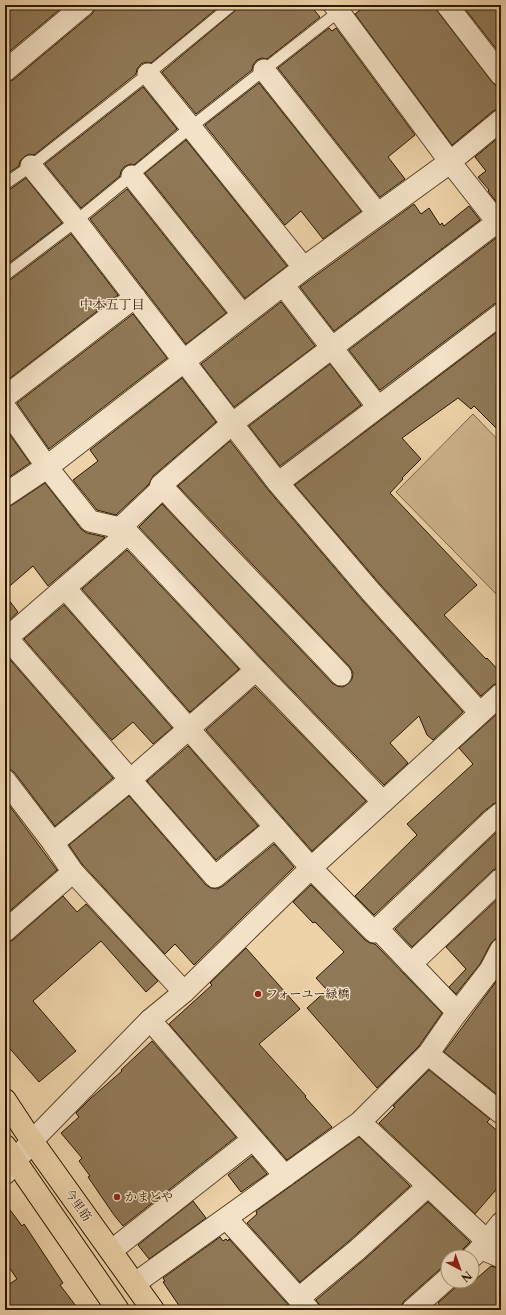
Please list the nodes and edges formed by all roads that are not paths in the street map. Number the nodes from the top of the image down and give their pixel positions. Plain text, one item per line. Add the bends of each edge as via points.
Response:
1 (84, 5) edge
2 (232, 5) edge
3 (447, 5) edge
4 (340, 7) edge
5 (264, 70) junction
6 (5, 71) edge
7 (148, 74) junction
8 (501, 75) edge
9 (191, 127) junction
10 (498, 128) edge
11 (450, 162) junction
12 (32, 166) junction
13 (132, 176) junction
14 (5, 184) edge
15 (378, 214) junction
16 (76, 221) junction
17 (499, 224) edge
18 (304, 268) junction
19 (5, 275) edge
20 (283, 285) junction
21 (135, 297) junction
22 (501, 314) edge
23 (243, 315) junction
24 (332, 348) junction
25 (184, 360) junction
26 (5, 397) edge
27 (5, 407) edge
28 (378, 407) junction
29 (233, 423) junction
30 (47, 467) junction
31 (278, 483) junction
32 (161, 486) junction
33 (5, 496) edge
34 (124, 531) junction
35 (65, 588) junction
36 (256, 670) junction
37 (341, 675) dead end
38 (501, 694) edge
39 (480, 713) junction
40 (188, 729) junction
41 (5, 780) edge
42 (130, 780) junction
43 (383, 802) junction
44 (501, 813) edge
45 (275, 828) junction
46 (53, 843) junction
47 (311, 868) junction
48 (73, 872) junction
49 (501, 879) edge
50 (377, 928) junction
51 (5, 930) edge
52 (501, 949) edge
53 (411, 964) junction
54 (495, 974) edge
55 (184, 992) junction
56 (457, 1012) junction
57 (150, 1020) junction
58 (428, 1054) junction
59 (5, 1100) edge
60 (501, 1113) edge
61 (360, 1122) junction
62 (252, 1140) junction
63 (32, 1141) junction
64 (8, 1160) edge
65 (285, 1176) junction
66 (428, 1186) junction
67 (227, 1219) junction
68 (501, 1223) edge
69 (480, 1249) edge
70 (111, 1251) junction
71 (501, 1257) edge
72 (134, 1284) junction
73 (440, 1285) edge
74 (304, 1304) edge
75 (118, 1310) edge
76 (153, 1310) edge
77 (412, 1310) edge

1 - 6 street
2 - 7 lane
3 - 8 street
4 - 5 lane
4 - 11 street
5 - 9 lane
5 - 15 street
7 - 9 street
7 - 12 lane
9 - 13 lane
9 - 18 street
10 - 11 street
11 - 15 street
11 - 17 street
12 - 14 lane
12 - 16 street
13 - 16 lane
13 - 23 street
15 - 18 street
16 - 19 lane
16 - 21 street
17 - 24 street
18 - 20 street
20 - 23 street
20 - 24 street
21 - 25 street
21 - 26 street
22 - 28 street
23 - 25 street
24 - 28 street
24 - 29 street
25 - 29 street
25 - 30 street
27 - 30 street
28 - 31 street
29 - 31 street
29 - 32 street
30 - 33 street
30 - 34 street via 90,521
31 - 39 street via 371,592
32 - 34 street
32 - 37 street
34 - 35 street
34 - 36 street
35 - 40 street
35 - 42 street via 7,638
36 - 40 street
36 - 43 street
38 - 39 street
39 - 43 street
40 - 42 street
40 - 45 street
41 - 46 street
42 - 45 street via 215,877
42 - 46 street
43 - 47 street
44 - 50 street
45 - 47 street
46 - 48 street
47 - 50 street via 374,932
47 - 55 street
48 - 51 street
48 - 55 street
49 - 53 street
50 - 53 street
52 - 54 street
53 - 56 street
54 - 56 street
55 - 57 street
56 - 58 street
57 - 62 street
57 - 63 street
58 - 60 street
58 - 61 street
59 - 63 main road, 今里筋
61 - 65 street
61 - 66 street
62 - 65 street
62 - 70 street
63 - 64 street
63 - 70 main road, 今里筋
64 - 75 main road
65 - 67 street
66 - 69 street
66 - 74 street via 357,1250
67 - 72 street
67 - 74 street
68 - 69 street
69 - 71 street
70 - 72 main road, 今里筋
72 - 76 main road, 今里筋
73 - 77 street

